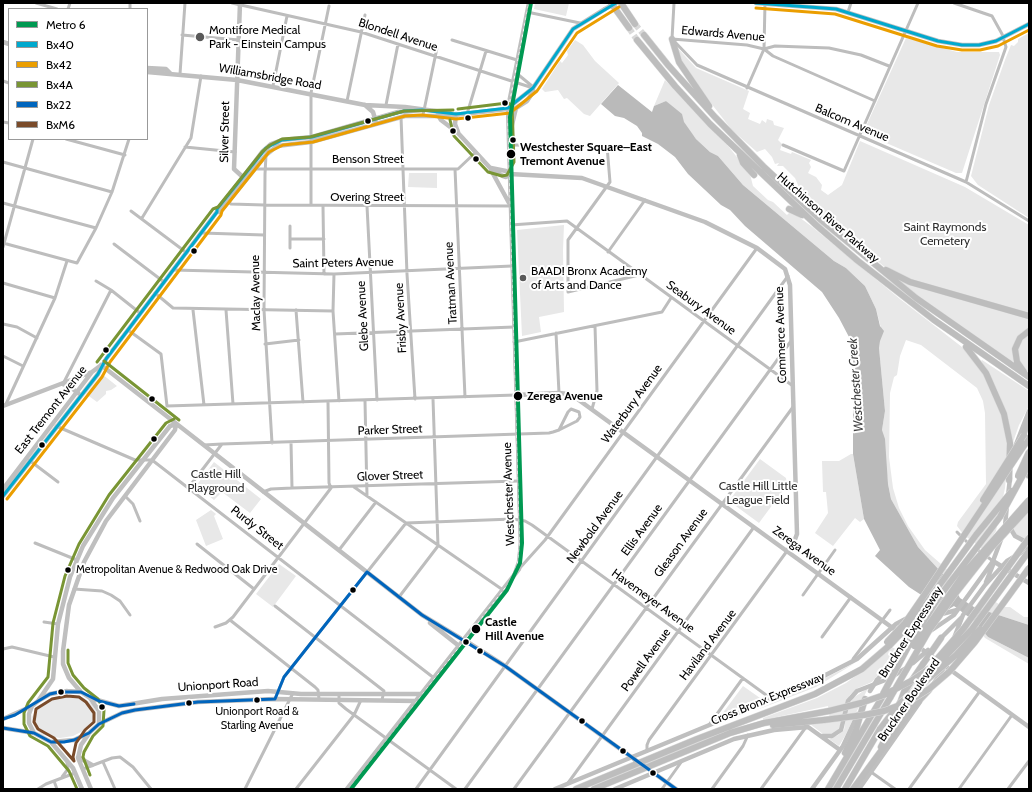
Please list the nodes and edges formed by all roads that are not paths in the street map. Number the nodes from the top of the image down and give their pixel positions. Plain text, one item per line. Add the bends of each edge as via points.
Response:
1 (36, 3) edge
2 (185, 3) edge
3 (232, 3) edge
4 (529, 3) edge
5 (610, 3) edge
6 (616, 3) edge
7 (621, 3) edge
8 (674, 3) edge
9 (756, 3) edge
10 (851, 3) edge
11 (918, 3) edge
12 (954, 3) edge
13 (240, 4) edge
14 (765, 4) edge
15 (774, 4) edge
16 (815, 5) edge
17 (329, 6) dead end
18 (54, 8) edge
19 (527, 12) junction
20 (848, 12) junction
21 (365, 15) dead end
22 (287, 16) junction
23 (324, 23) junction
24 (580, 24) junction
25 (635, 24) tunnel mouth
26 (1029, 24) edge
27 (629, 28) tunnel mouth
28 (906, 30) junction
29 (361, 32) junction
30 (182, 35) junction
31 (644, 35) tunnel mouth
32 (1004, 38) junction
33 (672, 39) junction
34 (239, 40) junction
35 (452, 40) dead end
36 (637, 40) tunnel mouth
37 (681, 40) junction
38 (398, 44) junction
39 (678, 45) junction
40 (437, 48) dead end
41 (764, 49) junction
42 (486, 51) junction
43 (436, 56) junction
44 (517, 60) junction
45 (889, 66) junction
46 (148, 68) edge
47 (479, 71) junction
48 (148, 72) edge
49 (515, 72) junction
50 (170, 73) junction
51 (180, 74) junction
52 (200, 76) junction
53 (237, 80) junction
54 (514, 81) junction
55 (273, 86) junction
56 (533, 88) junction
57 (747, 88) junction
58 (311, 94) junction
59 (347, 101) junction
60 (875, 101) junction
61 (365, 105) junction
62 (386, 105) junction
63 (508, 108) junction
64 (516, 108) junction
65 (423, 112) junction
66 (438, 114) junction
67 (456, 114) junction
68 (467, 114) junction
69 (714, 116) junction
70 (401, 117) junction
71 (376, 121) junction
72 (458, 133) junction
73 (859, 136) junction
74 (509, 138) junction
75 (312, 139) junction
76 (33, 140) edge
77 (70, 140) edge
78 (129, 140) edge
79 (271, 144) junction
80 (509, 145) junction
81 (783, 145) dead end
82 (185, 147) junction
83 (748, 150) junction
84 (235, 152) junction
85 (476, 152) junction
86 (740, 153) junction
87 (125, 155) junction
88 (266, 155) junction
89 (759, 156) dead end
90 (3, 162) edge
91 (510, 162) junction
92 (25, 168) junction
93 (311, 168) junction
94 (403, 168) junction
95 (490, 168) junction
96 (255, 169) junction
97 (265, 169) junction
98 (455, 169) junction
99 (503, 170) junction
100 (510, 174) junction
101 (754, 175) dead end
102 (244, 178) junction
103 (966, 182) junction
104 (606, 186) junction
105 (112, 192) junction
106 (799, 194) dead end
107 (645, 200) junction
108 (226, 201) junction
109 (3, 203) edge
110 (264, 205) junction
111 (14, 206) junction
112 (311, 206) junction
113 (323, 206) junction
114 (367, 206) junction
115 (404, 206) junction
116 (457, 206) junction
117 (511, 206) junction
118 (789, 209) dead end
119 (132, 211) dead end
120 (807, 217) junction
121 (142, 218) junction
122 (821, 220) junction
123 (1029, 221) edge
124 (511, 225) junction
125 (290, 226) dead end
126 (96, 228) junction
127 (576, 228) junction
128 (202, 233) junction
129 (264, 235) junction
130 (290, 239) junction
131 (324, 239) junction
132 (3, 244) edge
133 (114, 244) dead end
134 (290, 248) dead end
135 (757, 248) junction
136 (187, 252) junction
137 (608, 252) junction
138 (868, 259) junction
139 (67, 261) junction
140 (512, 266) junction
141 (460, 269) junction
142 (173, 270) junction
143 (407, 271) junction
144 (370, 272) junction
145 (264, 273) junction
146 (324, 274) junction
147 (334, 274) junction
148 (640, 275) junction
149 (788, 276) junction
150 (96, 281) dead end
151 (164, 282) junction
152 (3, 284) edge
153 (111, 290) junction
154 (155, 293) junction
155 (55, 298) junction
156 (671, 298) junction
157 (193, 310) junction
158 (226, 310) junction
159 (264, 310) junction
160 (296, 310) junction
161 (333, 311) junction
162 (140, 313) junction
163 (1029, 316) edge
164 (703, 321) junction
165 (3, 324) edge
166 (514, 326) junction
167 (595, 326) junction
168 (462, 329) junction
169 (127, 330) junction
170 (410, 331) junction
171 (1029, 331) edge
172 (950, 332) junction
173 (372, 333) junction
174 (556, 333) junction
175 (335, 334) junction
176 (36, 338) junction
177 (298, 340) junction
178 (792, 340) junction
179 (514, 342) junction
180 (265, 344) junction
181 (738, 346) junction
182 (3, 356) edge
183 (101, 365) junction
184 (23, 366) junction
185 (770, 369) junction
186 (92, 372) junction
187 (1029, 377) edge
188 (63, 384) junction
189 (793, 386) junction
190 (1029, 386) edge
191 (559, 393) junction
192 (79, 394) junction
193 (516, 395) junction
194 (465, 397) junction
195 (433, 398) junction
196 (415, 399) junction
197 (377, 400) junction
198 (339, 401) junction
199 (365, 401) junction
200 (303, 402) junction
201 (328, 402) junction
202 (270, 403) junction
203 (233, 404) junction
204 (204, 405) junction
205 (4, 406) edge
206 (167, 406) junction
207 (794, 406) junction
208 (592, 409) junction
209 (1029, 411) edge
210 (162, 413) junction
211 (1029, 419) edge
212 (176, 424) junction
213 (55, 425) junction
214 (1029, 428) edge
215 (558, 430) junction
216 (623, 432) junction
217 (517, 434) junction
218 (435, 437) junction
219 (1029, 438) edge
220 (366, 439) junction
221 (328, 441) junction
222 (291, 442) junction
223 (272, 443) junction
224 (222, 444) junction
225 (204, 445) junction
226 (1029, 452) edge
227 (215, 454) junction
228 (657, 456) junction
229 (28, 460) junction
230 (143, 460) junction
231 (152, 460) junction
232 (1029, 463) edge
233 (1029, 474) edge
234 (689, 480) junction
235 (1009, 480) junction
236 (518, 481) junction
237 (58, 482) dead end
238 (436, 484) junction
239 (367, 486) junction
240 (189, 487) junction
241 (354, 487) junction
242 (292, 488) junction
243 (331, 488) junction
244 (4, 492) edge
245 (263, 492) junction
246 (125, 496) junction
247 (367, 496) junction
248 (1029, 500) edge
249 (376, 502) junction
250 (722, 503) junction
251 (1029, 507) edge
252 (1007, 515) junction
253 (99, 518) junction
254 (520, 520) junction
255 (140, 521) dead end
256 (438, 521) junction
257 (105, 522) junction
258 (406, 523) junction
259 (305, 524) junction
260 (754, 527) junction
261 (957, 532) dead end
262 (987, 534) junction
263 (547, 536) junction
264 (1029, 538) edge
265 (35, 543) dead end
266 (1029, 543) edge
267 (197, 544) dead end
268 (438, 546) junction
269 (1029, 549) edge
270 (339, 550) junction
271 (835, 550) dead end
272 (787, 551) junction
273 (279, 557) junction
274 (77, 560) junction
275 (581, 561) junction
276 (993, 561) junction
277 (1029, 561) edge
278 (1002, 567) junction
279 (1029, 568) edge
280 (519, 569) junction
281 (368, 572) junction
282 (819, 573) junction
283 (1029, 583) edge
284 (614, 584) junction
285 (985, 585) junction
286 (74, 589) junction
287 (254, 589) junction
288 (503, 590) junction
289 (803, 595) dead end
290 (399, 597) junction
291 (851, 597) junction
292 (63, 604) junction
293 (341, 605) junction
294 (69, 606) junction
295 (275, 606) dead end
296 (646, 608) junction
297 (890, 610) dead end
298 (957, 610) junction
299 (912, 613) junction
300 (130, 615) dead end
301 (422, 615) junction
302 (963, 615) junction
303 (230, 620) junction
304 (883, 620) junction
305 (44, 622) dead end
306 (58, 624) junction
307 (215, 627) dead end
308 (893, 627) junction
309 (678, 631) junction
310 (316, 637) junction
311 (822, 637) dead end
312 (460, 638) dead end
313 (941, 638) junction
314 (469, 643) dead end
315 (888, 644) junction
316 (459, 646) junction
317 (3, 649) edge
318 (711, 655) junction
319 (54, 657) junction
320 (847, 665) junction
321 (505, 666) junction
322 (945, 666) junction
323 (292, 668) junction
324 (434, 678) junction
325 (743, 678) junction
326 (911, 680) junction
327 (538, 689) junction
328 (929, 690) joint
329 (980, 691) junction
330 (81, 692) junction
331 (277, 692) junction
332 (293, 693) junction
333 (339, 694) junction
334 (421, 694) junction
335 (886, 695) junction
336 (319, 696) junction
337 (181, 697) junction
338 (382, 697) junction
339 (90, 698) junction
340 (275, 699) junction
341 (291, 699) junction
342 (865, 699) junction
343 (338, 700) junction
344 (361, 700) junction
345 (773, 700) junction
346 (38, 701) junction
347 (416, 701) junction
348 (182, 704) junction
349 (32, 706) junction
350 (570, 712) junction
351 (354, 715) junction
352 (1012, 715) junction
353 (3, 719) edge
354 (99, 724) junction
355 (806, 726) junction
356 (708, 727) junction
357 (1029, 727) edge
358 (3, 728) edge
359 (736, 731) junction
360 (34, 733) junction
361 (89, 733) junction
362 (748, 735) junction
363 (820, 735) junction
364 (602, 736) junction
365 (387, 739) junction
366 (51, 742) junction
367 (840, 750) junction
368 (647, 751) junction
369 (78, 757) junction
370 (634, 759) junction
371 (684, 760) junction
372 (1029, 761) edge
373 (67, 762) junction
374 (103, 762) junction
375 (92, 766) junction
376 (82, 769) junction
377 (430, 770) junction
378 (869, 771) junction
379 (75, 773) junction
380 (653, 773) junction
381 (61, 778) junction
382 (597, 780) junction
383 (54, 781) junction
384 (667, 783) junction
385 (569, 786) edge
386 (38, 789) edge
387 (57, 789) edge
388 (82, 789) edge
389 (91, 789) edge
390 (115, 789) edge
391 (151, 789) edge
392 (245, 789) edge
393 (296, 789) edge
394 (347, 789) edge
395 (416, 789) edge
396 (456, 789) edge
397 (465, 789) edge
398 (514, 789) edge
399 (555, 789) edge
400 (576, 789) edge
401 (594, 789) edge
402 (614, 789) edge
403 (662, 789) edge
404 (676, 789) edge
405 (712, 789) edge
406 (761, 789) edge
407 (812, 789) edge
408 (827, 789) edge
409 (836, 789) edge
410 (845, 789) edge
411 (853, 789) edge
412 (859, 789) edge
413 (896, 789) edge
414 (909, 789) edge
415 (959, 789) edge
416 (1008, 789) edge

1 - 18 street
2 - 30 street
3 - 13 street, Blondell Avenue
4 - 19 main road, Westchester Avenue
5 - 27 highway
6 - 24 main road, bridge
7 - 25 highway
8 - 33 street
9 - 14 main road
10 - 20 street
11 - 28 street
12 - 32 street via 992,15
13 - 22 street, Blondell Avenue
13 - 34 main road, Silver Street
14 - 15 main road
14 - 41 street
15 - 16 main road
16 - 20 main road
17 - 23 street
19 - 24 street
19 - 44 main road, Westchester Avenue
20 - 28 main road
21 - 29 street
22 - 23 street, Blondell Avenue
22 - 55 street
23 - 29 street, Blondell Avenue
23 - 58 street
24 - 56 main road via 573,29
26 - 32 main road
28 - 32 main road via 962,46
28 - 45 street
29 - 38 street, Blondell Avenue
29 - 59 street
30 - 34 street
30 - 51 street
31 - 69 highway, Hutchinson River Parkway
32 - 103 street via 1006,48 986,104
33 - 37 street, Edwards Avenue
33 - 39 street, Balcom Avenue
33 - 69 highway via 679,62
34 - 53 main road, Silver Street
35 - 42 street
36 - 86 highway, Hutchinson River Parkway via 689,101
37 - 39 street
37 - 41 street, Edwards Avenue via 747,45
38 - 43 street, Blondell Avenue
38 - 62 street
39 - 57 street, Balcom Avenue via 697,64
40 - 43 street
41 - 45 street, Edwards Avenue via 775,46 829,48
41 - 57 street
41 - 60 street via 773,56
42 - 44 street
42 - 47 street
43 - 47 street, Blondell Avenue
43 - 65 street
44 - 49 main road, Westchester Avenue
45 - 60 street
46 - 50 main road, Williamsbridge Road via 166,69
47 - 54 street, Blondell Avenue
47 - 68 street
48 - 50 main road, Williamsbridge Road via 165,75
49 - 54 main road, Westchester Avenue
49 - 56 street
50 - 51 main road, Williamsbridge Road
51 - 52 main road, Williamsbridge Road
52 - 53 main road, Williamsbridge Road
52 - 82 street via 191,138
53 - 55 main road, Williamsbridge Road
53 - 84 main road, Silver Street
54 - 56 street, Blondell Avenue
54 - 63 main road, Westchester Avenue
55 - 58 main road, Williamsbridge Road
56 - 63 main road
56 - 64 main road via 527,101
57 - 73 street, Balcom Avenue
58 - 59 main road, Williamsbridge Road
58 - 75 street
59 - 61 main road, Williamsbridge Road
60 - 73 street
61 - 62 main road, Williamsbridge Road
61 - 71 main road via 373,112
62 - 65 main road, Williamsbridge Road
63 - 64 main road
63 - 68 main road, East Tremont Avenue
63 - 74 main road, Westchester Avenue
64 - 74 main road, Westchester Avenue
65 - 66 main road, East Tremont Avenue
65 - 70 main road, East Tremont Avenue
65 - 71 main road, East Tremont Avenue via 404,111
66 - 67 main road, East Tremont Avenue
66 - 72 main road via 441,120
67 - 68 main road, East Tremont Avenue
67 - 72 main road via 455,124
69 - 83 highway, Hutchinson River Parkway
70 - 71 main road, East Tremont Avenue
70 - 94 street, Frisby Avenue
71 - 75 main road, East Tremont Avenue
72 - 85 main road
73 - 81 street via 844,171
73 - 103 street, Balcom Avenue
74 - 80 main road, Westchester Avenue
75 - 79 main road, East Tremont Avenue via 282,140
75 - 88 main road, East Tremont Avenue via 283,144
75 - 93 street
76 - 92 street
77 - 87 street
78 - 87 street
79 - 88 street, Maclay Avenue
79 - 102 main road, East Tremont Avenue via 262,152
80 - 91 main road, Westchester Avenue
80 - 104 street via 607,146 610,182
82 - 84 street
82 - 121 street
83 - 89 highway
83 - 122 highway, Hutchinson River Parkway
84 - 102 main road, Silver Street via 234,169
85 - 95 main road
85 - 98 street
86 - 101 highway via 743,163
86 - 120 highway, Hutchinson River Parkway
87 - 105 street
88 - 96 main road, East Tremont Avenue
88 - 97 street, Maclay Avenue
90 - 92 street
91 - 99 main road
91 - 100 main road, Westchester Avenue
92 - 105 street
92 - 111 street
93 - 94 street, Benson Street
93 - 97 street, Benson Street
93 - 112 street
94 - 98 street, Benson Street
94 - 115 street, Frisby Avenue
95 - 99 main road
95 - 100 main road, Commerce Avenue via 506,177
95 - 117 main road
96 - 97 street, Benson Street
96 - 102 main road, East Tremont Avenue
97 - 110 street, Maclay Avenue
98 - 116 street, Tratman Avenue
99 - 100 main road
100 - 104 main road, Commerce Avenue via 577,176
100 - 117 main road, Westchester Avenue
102 - 108 main road, East Tremont Avenue
103 - 123 street, Balcom Avenue
104 - 107 main road, Commerce Avenue
104 - 127 street
105 - 126 street
106 - 122 highway
107 - 135 main road, Commerce Avenue via 705,222
107 - 137 street
108 - 110 street, Overing Street via 232,204
108 - 128 main road, East Tremont Avenue via 217,209
109 - 111 street
110 - 112 street, Overing Street
110 - 129 street, Maclay Avenue
111 - 126 street
111 - 132 street
112 - 113 street, Overing Street
113 - 114 street, Overing Street
113 - 131 street
114 - 115 street, Overing Street
114 - 144 street, Glebe Avenue
115 - 116 street, Overing Street
115 - 143 street, Frisby Avenue
116 - 117 street, Overing Street
116 - 141 street, Tratman Avenue
117 - 124 main road, Westchester Avenue
118 - 120 highway
119 - 121 street
120 - 172 highway, Hutchinson River Parkway via 858,261
121 - 136 street
122 - 138 highway, Hutchinson River Parkway
124 - 127 street, Seabury Avenue via 567,221
124 - 140 main road, Westchester Avenue
125 - 130 street
126 - 139 street via 77,263
127 - 137 street, Seabury Avenue
127 - 148 street via 568,240 568,292
128 - 129 street
128 - 136 main road, East Tremont Avenue
129 - 145 street, Maclay Avenue
130 - 131 street
130 - 134 street
131 - 146 street
132 - 139 street
133 - 151 street
135 - 149 main road, Commerce Avenue via 785,269
135 - 164 street, Waterbury Avenue
136 - 142 main road, East Tremont Avenue
137 - 148 street, Seabury Avenue
138 - 163 highway via 910,282
138 - 187 highway, Hutchinson River Parkway via 945,319
139 - 155 street
140 - 141 street, Saint Peters Avenue
140 - 166 main road, Westchester Avenue
141 - 143 street, Saint Peters Avenue
141 - 168 street, Tratman Avenue
142 - 145 street, Saint Peters Avenue
142 - 151 main road, East Tremont Avenue
143 - 144 street, Saint Peters Avenue
143 - 170 street, Frisby Avenue
144 - 147 street, Saint Peters Avenue
144 - 173 street, Glebe Avenue
145 - 146 street, Saint Peters Avenue
145 - 159 street, Maclay Avenue
146 - 147 street, Saint Peters Avenue
147 - 161 street
148 - 156 street, Seabury Avenue
149 - 178 main road, Commerce Avenue
149 - 181 street, Newbold Avenue
150 - 153 street
151 - 154 main road, East Tremont Avenue
152 - 155 street
153 - 162 street
153 - 188 street
154 - 157 street via 173,308
154 - 162 main road, East Tremont Avenue
155 - 176 street
156 - 164 street, Seabury Avenue
156 - 167 street via 662,312
157 - 158 street
157 - 204 street
158 - 159 street
158 - 203 street
159 - 160 street
159 - 180 street, Maclay Avenue
160 - 161 street
160 - 177 street
161 - 175 street
162 - 169 main road, East Tremont Avenue
164 - 181 street, Seabury Avenue
164 - 216 street, Waterbury Avenue
165 - 176 street via 17,327
166 - 168 street
166 - 179 main road, Westchester Avenue
167 - 174 street
167 - 208 street via 598,391
168 - 170 street
168 - 194 street, Tratman Avenue
169 - 183 main road, East Tremont Avenue
169 - 206 street via 162,354
170 - 173 street
170 - 196 street, Frisby Avenue
171 - 187 highway via 1019,339 1015,353 1018,364
172 - 190 highway, Hutchinson River Parkway
172 - 235 highway via 981,365 999,400 1010,439
173 - 175 street
173 - 197 street, Glebe Avenue
174 - 179 street
174 - 191 street
175 - 198 street
176 - 184 street
177 - 180 street
177 - 200 street
178 - 185 street, Ellis Avenue
178 - 189 main road, Commerce Avenue
179 - 193 main road, Westchester Avenue
180 - 202 street, Maclay Avenue
181 - 185 street, Seabury Avenue
181 - 228 street, Newbold Avenue
182 - 184 street
183 - 186 main road, East Tremont Avenue
183 - 192 main road, East Tremont Avenue via 98,374
183 - 210 main road
184 - 205 street
185 - 189 street, Seabury Avenue
185 - 234 street, Ellis Avenue
186 - 188 main road
186 - 192 main road, East Tremont Avenue
188 - 192 main road via 70,386
188 - 205 main road
189 - 207 main road, Commerce Avenue
191 - 193 main road, Zerega Avenue
191 - 208 main road, Zerega Avenue via 568,394
192 - 213 main road, East Tremont Avenue
193 - 194 street, Zerega Avenue
193 - 217 main road, Westchester Avenue
194 - 195 street, Zerega Avenue
195 - 196 street, Zerega Avenue
195 - 218 street
196 - 197 street, Zerega Avenue
197 - 199 street, Zerega Avenue
198 - 199 street, Zerega Avenue
198 - 201 street, Zerega Avenue
199 - 220 street
200 - 201 street, Zerega Avenue
200 - 202 street, Zerega Avenue
201 - 221 street
202 - 203 street, Zerega Avenue
202 - 223 street, Maclay Avenue
203 - 204 street, Zerega Avenue
204 - 206 street, Zerega Avenue
206 - 210 street
207 - 250 street, Gleason Avenue
207 - 272 main road, Commerce Avenue via 797,534
208 - 216 main road, Zerega Avenue
209 - 235 main road via 1015,444
210 - 212 main road
211 - 235 highway
212 - 225 main road
212 - 230 main road via 170,426
212 - 231 main road via 175,430
213 - 229 main road, East Tremont Avenue
213 - 230 street via 135,460
214 - 299 highway, bridge
215 - 215 street, Parker Street via 577,421 580,417 579,412 572,409 568,412
215 - 217 street, Parker Street via 549,433
216 - 228 main road, Zerega Avenue
216 - 263 street, Waterbury Avenue
217 - 218 street, Parker Street
217 - 236 main road, Westchester Avenue
218 - 220 street, Parker Street
218 - 238 street
219 - 299 highway, bridge
220 - 221 street, Parker Street
220 - 239 street
221 - 222 street, Parker Street
221 - 243 street
222 - 223 street, Parker Street
222 - 242 street
223 - 224 street, Parker Street
224 - 225 street, Parker Street
224 - 227 street
225 - 227 main road
226 - 262 highway, bridge via 1004,506
227 - 240 street
227 - 245 main road
228 - 234 main road, Zerega Avenue
228 - 275 street, Newbold Avenue
229 - 237 street
229 - 244 main road, East Tremont Avenue
230 - 231 street
230 - 253 main road
231 - 240 street, Purdy Street
231 - 246 main road
232 - 262 highway, bridge via 1007,506
233 - 315 highway, bridge via 991,516 918,615
234 - 250 main road, Zerega Avenue
234 - 284 street, Ellis Avenue
235 - 252 main road
236 - 238 street, Glover Street
236 - 254 main road, Westchester Avenue
238 - 239 street, Glover Street
238 - 256 street
239 - 241 street, Glover Street
239 - 247 street
240 - 273 street, Purdy Street
241 - 243 street, Glover Street
241 - 247 street
242 - 243 street, Glover Street
242 - 245 street, Glover Street via 270,489
243 - 259 street
245 - 259 main road
246 - 255 street via 133,504
246 - 257 main road
247 - 249 street
248 - 335 highway, Bruckner Expressway, bridge via 958,580 924,630
249 - 258 street
249 - 270 street
250 - 260 main road, Zerega Avenue
250 - 296 street, Gleason Avenue
251 - 335 highway, Bruckner Expressway, bridge via 992,547 951,599
252 - 266 main road via 1012,534
252 - 276 main road
253 - 257 main road
253 - 274 main road
254 - 256 street
254 - 263 street, Havemeyer Avenue via 526,521
254 - 280 main road, Westchester Avenue
256 - 258 street
256 - 268 street
257 - 286 main road via 84,562
258 - 268 street
258 - 281 street
259 - 270 main road
259 - 273 street
260 - 272 main road, Zerega Avenue
260 - 309 street, Powell Avenue
261 - 276 street
262 - 335 highway, bridge via 939,597 910,643
263 - 275 street, Havemeyer Avenue
263 - 280 street, Waterbury Avenue
264 - 326 highway, bridge via 956,639 935,661
265 - 274 street
267 - 287 street
268 - 288 street
268 - 290 street
269 - 278 main road, Bruckner Boulevard via 1014,556
269 - 326 highway, Cross Bronx Expressway, bridge via 964,638 942,660
270 - 281 main road
271 - 282 street
272 - 282 main road, Zerega Avenue
272 - 318 street, Haviland Avenue
273 - 287 street
273 - 293 street, Purdy Street
274 - 292 main road
275 - 284 street, Havemeyer Avenue
275 - 321 street, Newbold Avenue
276 - 278 main road
276 - 285 main road via 994,566
276 - 298 main road
277 - 410 highway, bridge via 973,638 900,703 880,729
278 - 283 main road
278 - 285 main road, Bruckner Boulevard
279 - 359 highway, bridge via 975,642 947,673 929,689 908,702 881,712
280 - 288 main road
281 - 290 main road
281 - 293 street
282 - 289 street
282 - 291 main road, Zerega Avenue
284 - 296 street, Havemeyer Avenue
284 - 327 street, Ellis Avenue
285 - 302 main road, Bruckner Boulevard
286 - 294 main road
286 - 300 street via 111,595
287 - 303 street
288 - 316 main road
290 - 301 main road
291 - 304 main road, Zerega Avenue
291 - 311 street
292 - 294 main road
292 - 306 main road
293 - 310 street
293 - 324 street, Purdy Street
294 - 330 main road via 63,664 69,678
295 - 310 street
296 - 309 street, Havemeyer Avenue
296 - 350 street, Gleason Avenue
297 - 304 street
298 - 308 main road via 946,614 908,617
298 - 342 main road, bridge via 948,620 901,653 877,680
299 - 315 highway, bridge
301 - 312 main road
301 - 316 main road
302 - 313 main road
302 - 322 main road, Bruckner Boulevard
303 - 307 street
303 - 323 street
304 - 308 main road, Zerega Avenue
304 - 320 street
305 - 306 street
306 - 319 main road
308 - 320 main road via 867,652
308 - 322 main road, Zerega Avenue
309 - 318 street, Havemeyer Avenue
309 - 364 street, Powell Avenue
310 - 323 street
310 - 338 street via 384,691
313 - 363 main road, bridge via 913,663 888,679 857,691 848,701 841,730 831,737
313 - 378 highway, bridge via 906,689
314 - 321 main road
315 - 382 highway, Cross Bronx Expressway via 855,670 820,692
316 - 324 main road
317 - 319 street via 12,647
318 - 325 street, Havemeyer Avenue
318 - 368 street, Haviland Avenue via 649,740
319 - 346 main road via 52,679
320 - 345 main road
321 - 327 main road
321 - 377 street, Newbold Avenue
322 - 328 main road, Bruckner Boulevard
322 - 329 main road, Zerega Avenue
323 - 331 street via 284,677
323 - 336 street via 318,690
324 - 334 main road
325 - 345 street, Havemeyer Avenue
325 - 356 street
326 - 359 highway, Cross Bronx Expressway, bridge via 872,699
327 - 350 main road
327 - 397 street, Ellis Avenue
328 - 378 highway via 912,709
329 - 352 main road, Zerega Avenue
329 - 414 street
330 - 339 main road
330 - 346 main road via 57,692
331 - 332 main road, Unionport Road
331 - 337 main road, Unionport Road
331 - 340 street
332 - 336 main road, Unionport Road
332 - 341 street
333 - 336 main road, Unionport Road
333 - 338 main road, Unionport Road
333 - 343 street
334 - 338 main road, Unionport Road
334 - 347 main road
335 - 408 highway, Bruckner Expressway
335 - 409 highway, Bruckner Expressway
336 - 341 main road, Unionport Road
336 - 343 main road, Unionport Road
337 - 339 main road, Unionport Road via 119,706
337 - 348 main road
338 - 344 main road, Unionport Road
338 - 347 main road, Unionport Road
339 - 354 main road via 100,711
340 - 341 main road, Unionport Road
340 - 348 main road, Unionport Road
341 - 392 street
342 - 367 main road
342 - 408 highway via 852,740
343 - 344 main road, Unionport Road
343 - 351 street
344 - 351 street
345 - 356 main road
346 - 349 main road
347 - 365 main road
348 - 354 main road, Unionport Road via 131,711
349 - 353 main road
349 - 360 main road via 28,719
350 - 364 main road
350 - 398 street, Gleason Avenue
351 - 365 street
351 - 393 street
352 - 357 main road, Zerega Avenue
352 - 415 street
354 - 361 main road
355 - 362 main road
355 - 363 main road
355 - 406 street
356 - 368 main road
358 - 360 main road
359 - 401 highway, Cross Bronx Expressway
360 - 366 main road
361 - 366 main road via 72,741
361 - 369 main road via 81,745
362 - 371 main road
362 - 405 street
363 - 367 main road
364 - 370 main road
364 - 385 street, Powell Avenue
365 - 377 street
365 - 394 main road
366 - 373 main road
367 - 407 main road
368 - 370 main road
369 - 375 main road
369 - 376 main road
370 - 380 main road, bridge
370 - 385 main road
371 - 380 main road
371 - 384 street
372 - 416 street
373 - 379 main road
373 - 381 street via 67,770
374 - 375 street
374 - 390 street
374 - 391 street via 115,757 123,759
375 - 376 street
376 - 389 main road
377 - 395 street, Newbold Avenue
377 - 396 street
378 - 411 highway
378 - 412 main road
378 - 413 street
379 - 381 street
379 - 388 main road
380 - 384 main road
380 - 402 main road
381 - 383 street
382 - 385 highway
382 - 400 highway, Cross Bronx Expressway
383 - 386 street
383 - 387 street
384 - 403 street
384 - 404 main road
385 - 399 main road

